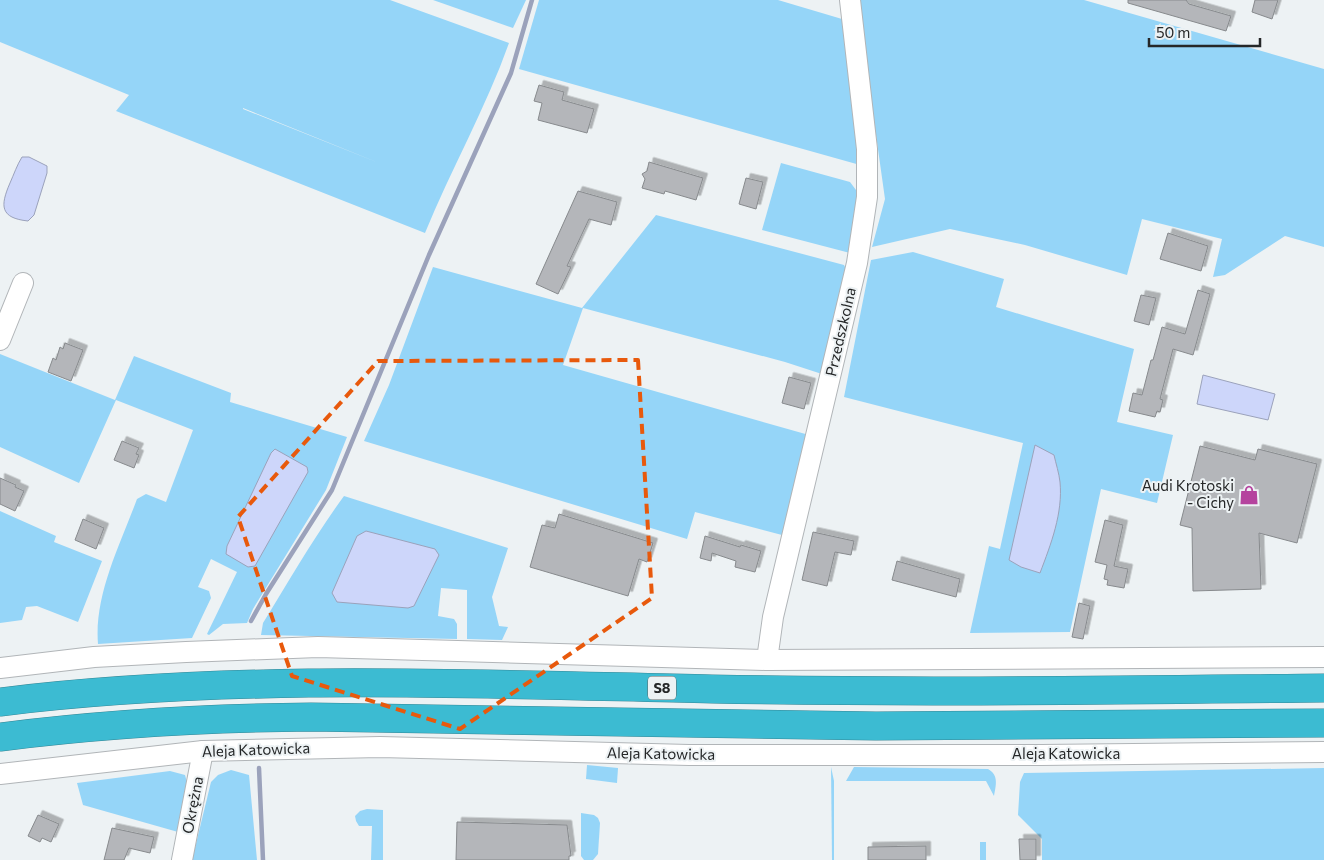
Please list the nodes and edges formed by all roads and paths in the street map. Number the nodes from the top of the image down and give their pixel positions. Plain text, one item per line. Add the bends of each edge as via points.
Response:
1 (850, 0) edge
2 (23, 283) dead end
3 (0, 340) edge
4 (1324, 657) edge
5 (767, 660) junction
6 (0, 668) edge
7 (1324, 688) edge
8 (0, 702) edge
9 (1324, 723) edge
10 (0, 737) edge
11 (203, 751) junction
12 (1324, 752) edge
13 (0, 774) edge
14 (182, 860) edge

1 - 5 street, Przedszkolna via 867,148 867,197 856,263 773,617
2 - 3 street
4 - 5 street
5 - 6 street via 318,647 94,657
7 - 8 highway, S8 via 890,691 328,682 213,684
9 - 10 highway via 876,726 311,717 178,721
11 - 12 street, Aleja Katowicka via 380,747 689,755
11 - 13 street, Aleja Katowicka
11 - 14 street, Okrężna

